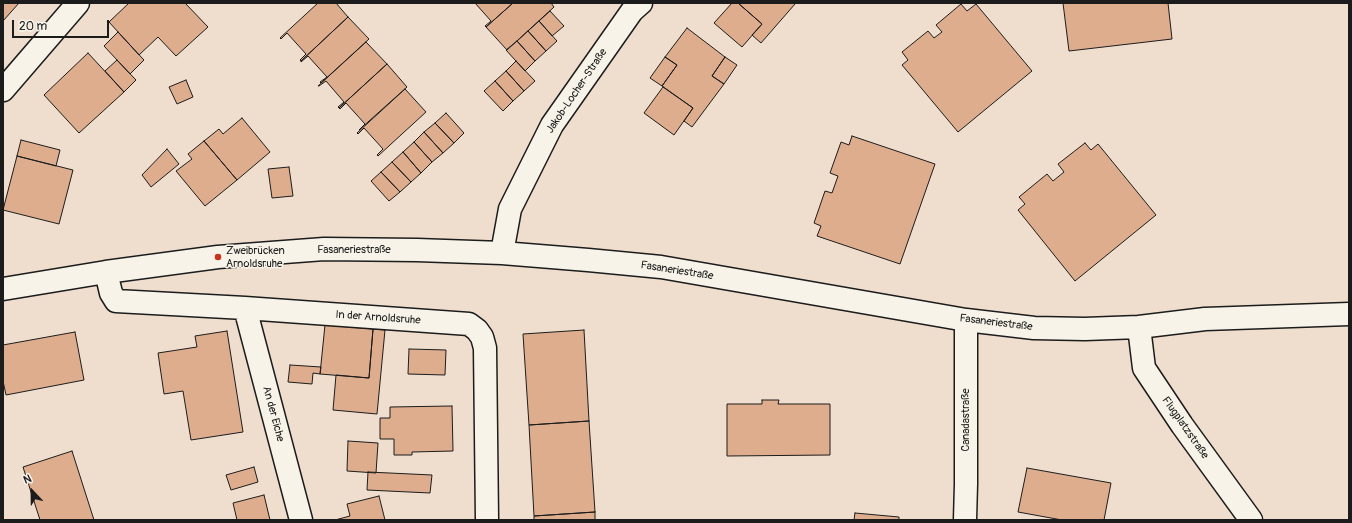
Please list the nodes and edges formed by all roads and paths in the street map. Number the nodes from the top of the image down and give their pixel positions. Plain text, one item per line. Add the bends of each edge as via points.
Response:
1 (78, 3) edge
2 (633, 6) edge
3 (3, 90) edge
4 (502, 253) junction
5 (106, 272) junction
6 (3, 290) edge
7 (245, 308) junction
8 (1349, 314) edge
9 (966, 320) junction
10 (1139, 327) junction
11 (301, 520) edge
12 (487, 520) edge
13 (965, 520) edge
14 (1251, 520) edge

1 - 3 street
2 - 4 street, Jakob-Locher-Straße via 552,125 510,209
4 - 5 street, Fasaneriestraße via 324,249 218,257
4 - 9 street, Fasaneriestraße via 661,267
5 - 6 street, Fasaneriestraße
5 - 7 street, In der Arnoldsruhe via 111,293 116,301
7 - 11 street, An der Eiche
7 - 12 street, In der Arnoldsruhe via 469,324 477,330 485,348
8 - 10 street, Fasaneriestraße via 1205,319
9 - 10 street, Fasaneriestraße via 1034,328
9 - 13 street, Canadastraße
10 - 14 street, Flugplatzstraße via 1144,368

